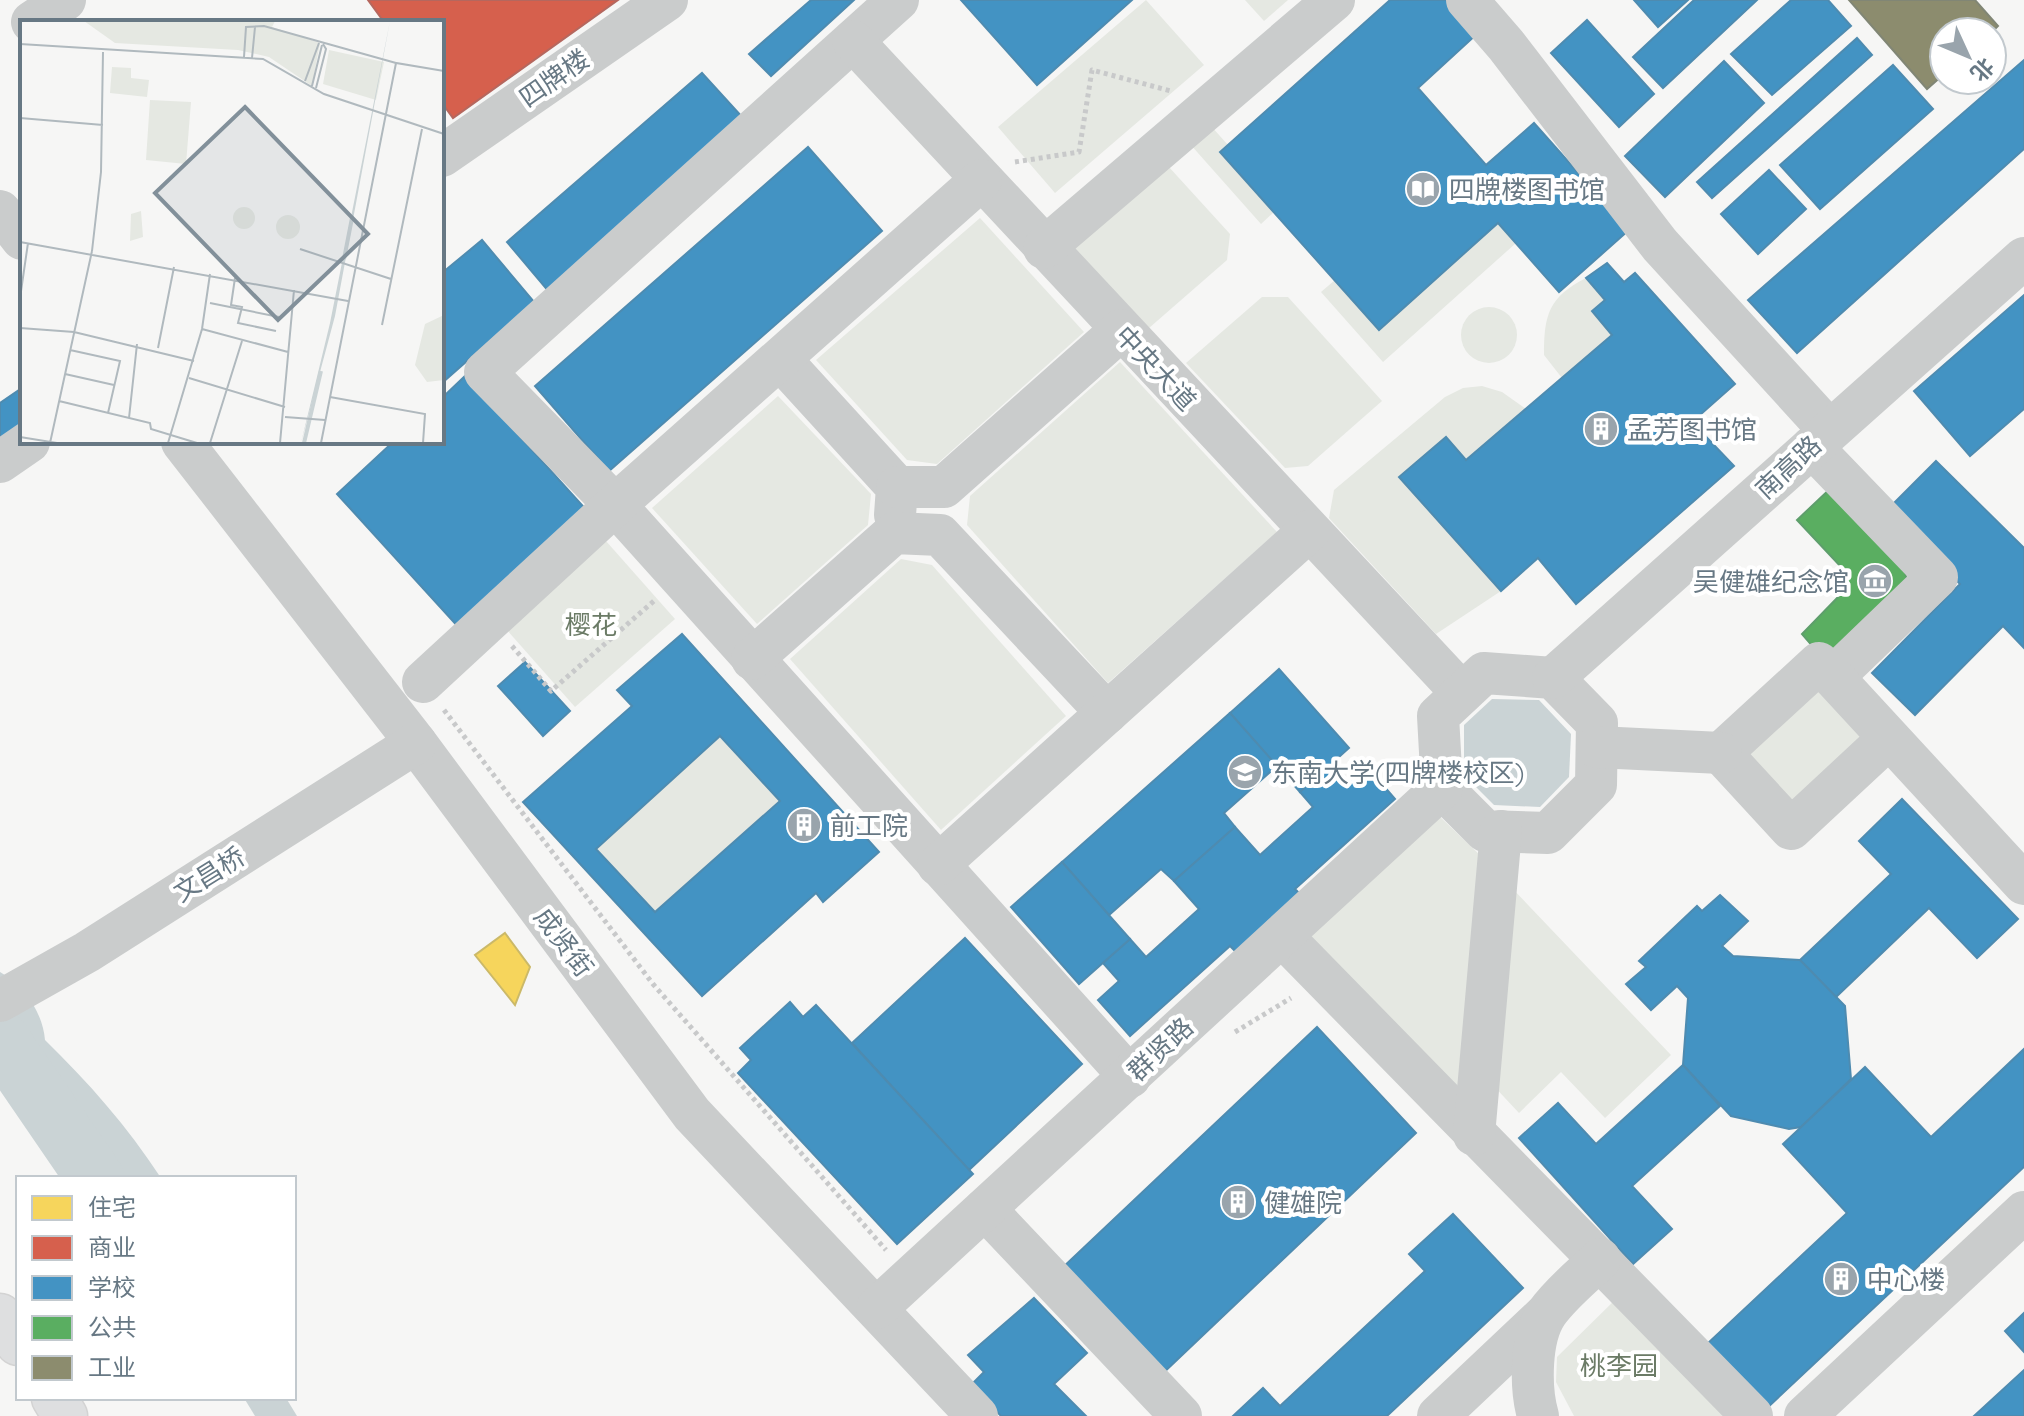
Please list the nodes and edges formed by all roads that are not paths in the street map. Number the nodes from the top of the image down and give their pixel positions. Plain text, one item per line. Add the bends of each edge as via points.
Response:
1 (65, 0) edge
2 (667, 0) edge
3 (898, 0) edge
4 (1334, 0) edge
5 (1467, 0) edge
6 (35, 20) edge
7 (853, 41) junction
8 (444, 155) edge
9 (976, 174) junction
10 (0, 211) edge
11 (20, 236) edge
12 (1044, 248) junction
13 (2024, 258) edge
14 (1121, 330) junction
15 (781, 360) junction
16 (1820, 438) junction
17 (26, 444) edge
18 (184, 444) edge
19 (0, 462) edge
20 (897, 487) junction
21 (944, 487) junction
22 (615, 505) junction
23 (1309, 531) junction
24 (894, 533) junction
25 (940, 535) junction
26 (752, 659) junction
27 (1833, 677) junction
28 (1553, 678) junction
29 (423, 682) road end
30 (1462, 693) junction
31 (1107, 713) junction
32 (1889, 738) junction
33 (416, 743) junction
34 (1597, 747) junction
35 (1721, 753) junction
36 (1442, 788) junction
37 (1501, 831) junction
38 (938, 865) junction
39 (2024, 884) edge
40 (1282, 936) junction
41 (0, 1001) edge
42 (1130, 1077) junction
43 (1474, 1135) junction
44 (985, 1209) junction
45 (2024, 1212) edge
46 (1600, 1259) junction
47 (877, 1308) junction
48 (1546, 1314) junction
49 (0, 1316) edge
50 (16, 1340) edge
51 (977, 1416) edge
52 (1181, 1416) edge
53 (1438, 1416) edge
54 (1538, 1416) edge
55 (1752, 1416) edge
56 (1805, 1416) edge

1 - 6 street
2 - 8 street, 四牌楼
3 - 7 street
4 - 12 street
5 - 16 street
7 - 9 street, 中央大道
7 - 22 street via 485,372
9 - 12 street, 中央大道
9 - 15 street
10 - 11 street
12 - 14 street, 中央大道
13 - 16 street, 南高路
14 - 21 street
14 - 23 street, 中央大道
15 - 20 street
15 - 22 street
16 - 27 street via 1937,577
16 - 28 street, 南高路
17 - 19 street
18 - 33 street, 成贤街
20 - 21 street
20 - 24 street
21 - 25 street
22 - 26 street
22 - 29 street
23 - 30 street, 中央大道
23 - 31 street
24 - 25 street
24 - 26 street
25 - 31 street
26 - 38 street
27 - 32 street
27 - 35 street via 1819,663
28 - 30 street via 1484,673
28 - 34 street via 1597,723
30 - 36 street via 1438,716
31 - 38 street
32 - 35 street via 1791,829
32 - 39 street
33 - 41 street, 文昌桥 via 87,952
33 - 47 street, 成贤街 via 692,1114
34 - 35 street
34 - 37 street via 1596,785 1548,833
36 - 37 street via 1485,831
36 - 40 street, 群贤路
37 - 43 street
38 - 42 street
40 - 42 street, 群贤路
40 - 43 street
42 - 44 street, 群贤路
43 - 46 street
44 - 47 street, 群贤路
44 - 52 street
45 - 56 street
46 - 48 street
46 - 55 street
47 - 51 street, 成贤街
48 - 53 street
48 - 54 street via 1533,1361
49 - 50 main road

